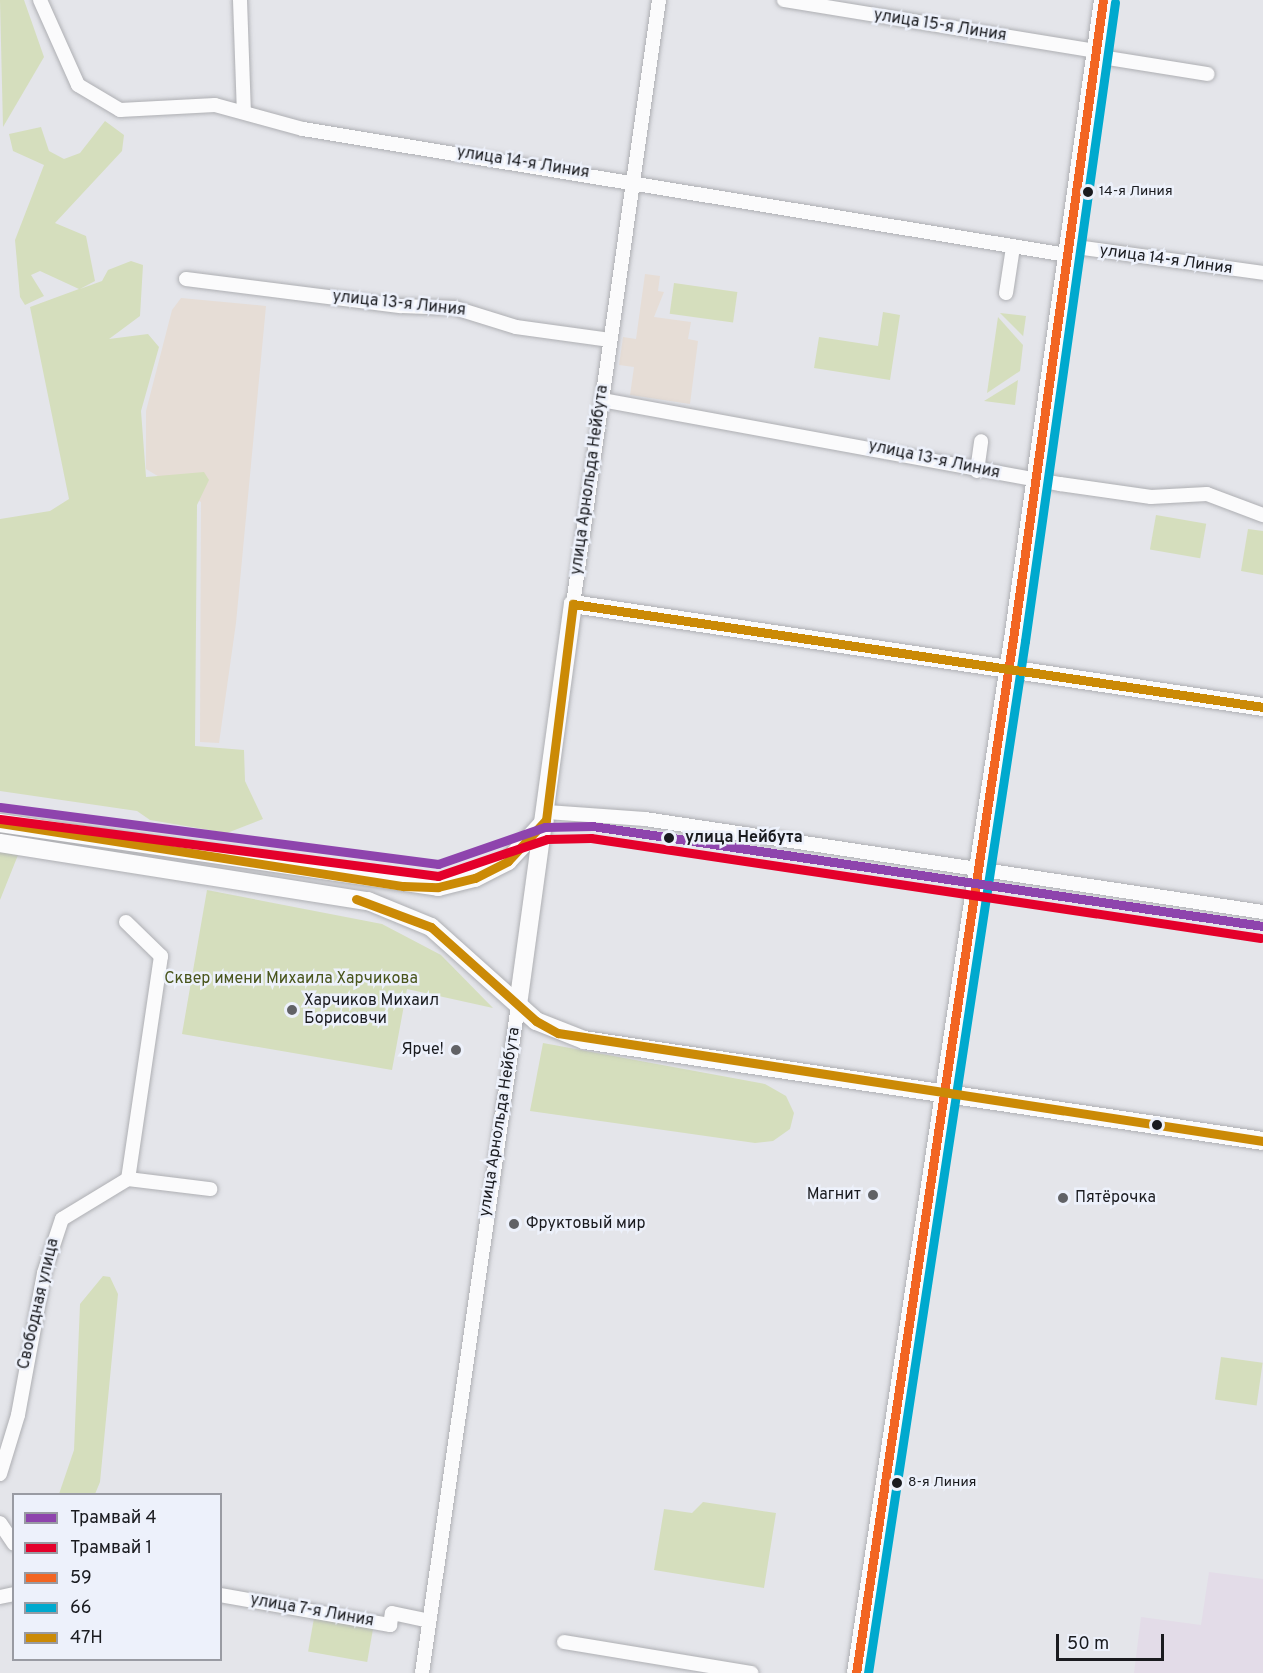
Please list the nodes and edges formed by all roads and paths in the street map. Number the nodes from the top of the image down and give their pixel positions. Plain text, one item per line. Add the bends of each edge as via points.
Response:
1 (40, 0) edge
2 (240, 0) edge
3 (659, 0) edge
4 (784, 0) edge
5 (1103, 0) edge
6 (1096, 54) junction
7 (1208, 74) dead end
8 (244, 112) junction
9 (633, 180) junction
10 (1013, 247) junction
11 (1068, 250) junction
12 (1263, 273) edge
13 (186, 279) dead end
14 (1006, 293) dead end
15 (610, 340) junction
16 (602, 400) junction
17 (981, 441) dead end
18 (977, 471) junction
19 (1036, 480) junction
20 (1263, 515) edge
21 (573, 604) junction
22 (1009, 669) junction
23 (1263, 707) edge
24 (547, 816) junction
25 (0, 823) edge
26 (0, 843) edge
27 (978, 871) junction
28 (1263, 912) edge
29 (126, 922) dead end
30 (518, 1005) junction
31 (942, 1092) junction
32 (1263, 1141) edge
33 (128, 1179) junction
34 (210, 1189) dead end
35 (0, 1474) edge
36 (0, 1523) edge
37 (12, 1541) edge
38 (222, 1595) edge
39 (429, 1621) junction
40 (564, 1641) dead end
41 (422, 1673) edge
42 (751, 1673) edge
43 (856, 1673) edge

1 - 8 street, улица 14-я Линия via 78,85 95,100 120,110 186,103
2 - 8 street
3 - 9 street, улица Арнольда Нейбута
4 - 6 street, улица 15-я Линия
5 - 6 main road
6 - 7 street, улица 15-я Линия
6 - 11 main road
8 - 9 street, улица 14-я Линия via 303,129
9 - 10 street, улица 14-я Линия
9 - 15 street, улица Арнольда Нейбута
10 - 11 street, улица 14-я Линия
10 - 14 street
11 - 12 street, улица 14-я Линия
11 - 19 main road
13 - 15 street, улица 13-я Линия via 401,306 455,308 516,327
15 - 16 street, улица Арнольда Нейбута
16 - 18 street, улица 13-я Линия
16 - 21 street, улица Арнольда Нейбута
17 - 18 street
18 - 19 street, улица 13-я Линия
19 - 20 street, улица 13-я Линия via 1151,497 1207,494
19 - 22 main road
21 - 22 main road
21 - 24 main road, улица Арнольда Нейбута
22 - 23 main road
22 - 27 main road
24 - 25 main road via 508,861 475,878 438,887
24 - 27 street via 645,819
24 - 30 main road, улица Арнольда Нейбута
26 - 30 main road via 369,901 431,927
27 - 28 street
27 - 31 main road
29 - 33 street via 161,956
30 - 31 main road via 558,1033 584,1040
30 - 39 street, улица Арнольда Нейбута
31 - 32 main road
31 - 43 main road
33 - 34 street
33 - 35 street, Свободная улица via 75,1208 57,1228
36 - 37 street
38 - 39 street, улица 7-я Линия via 390,1624 392,1613
39 - 41 street, улица Арнольда Нейбута
40 - 42 street

